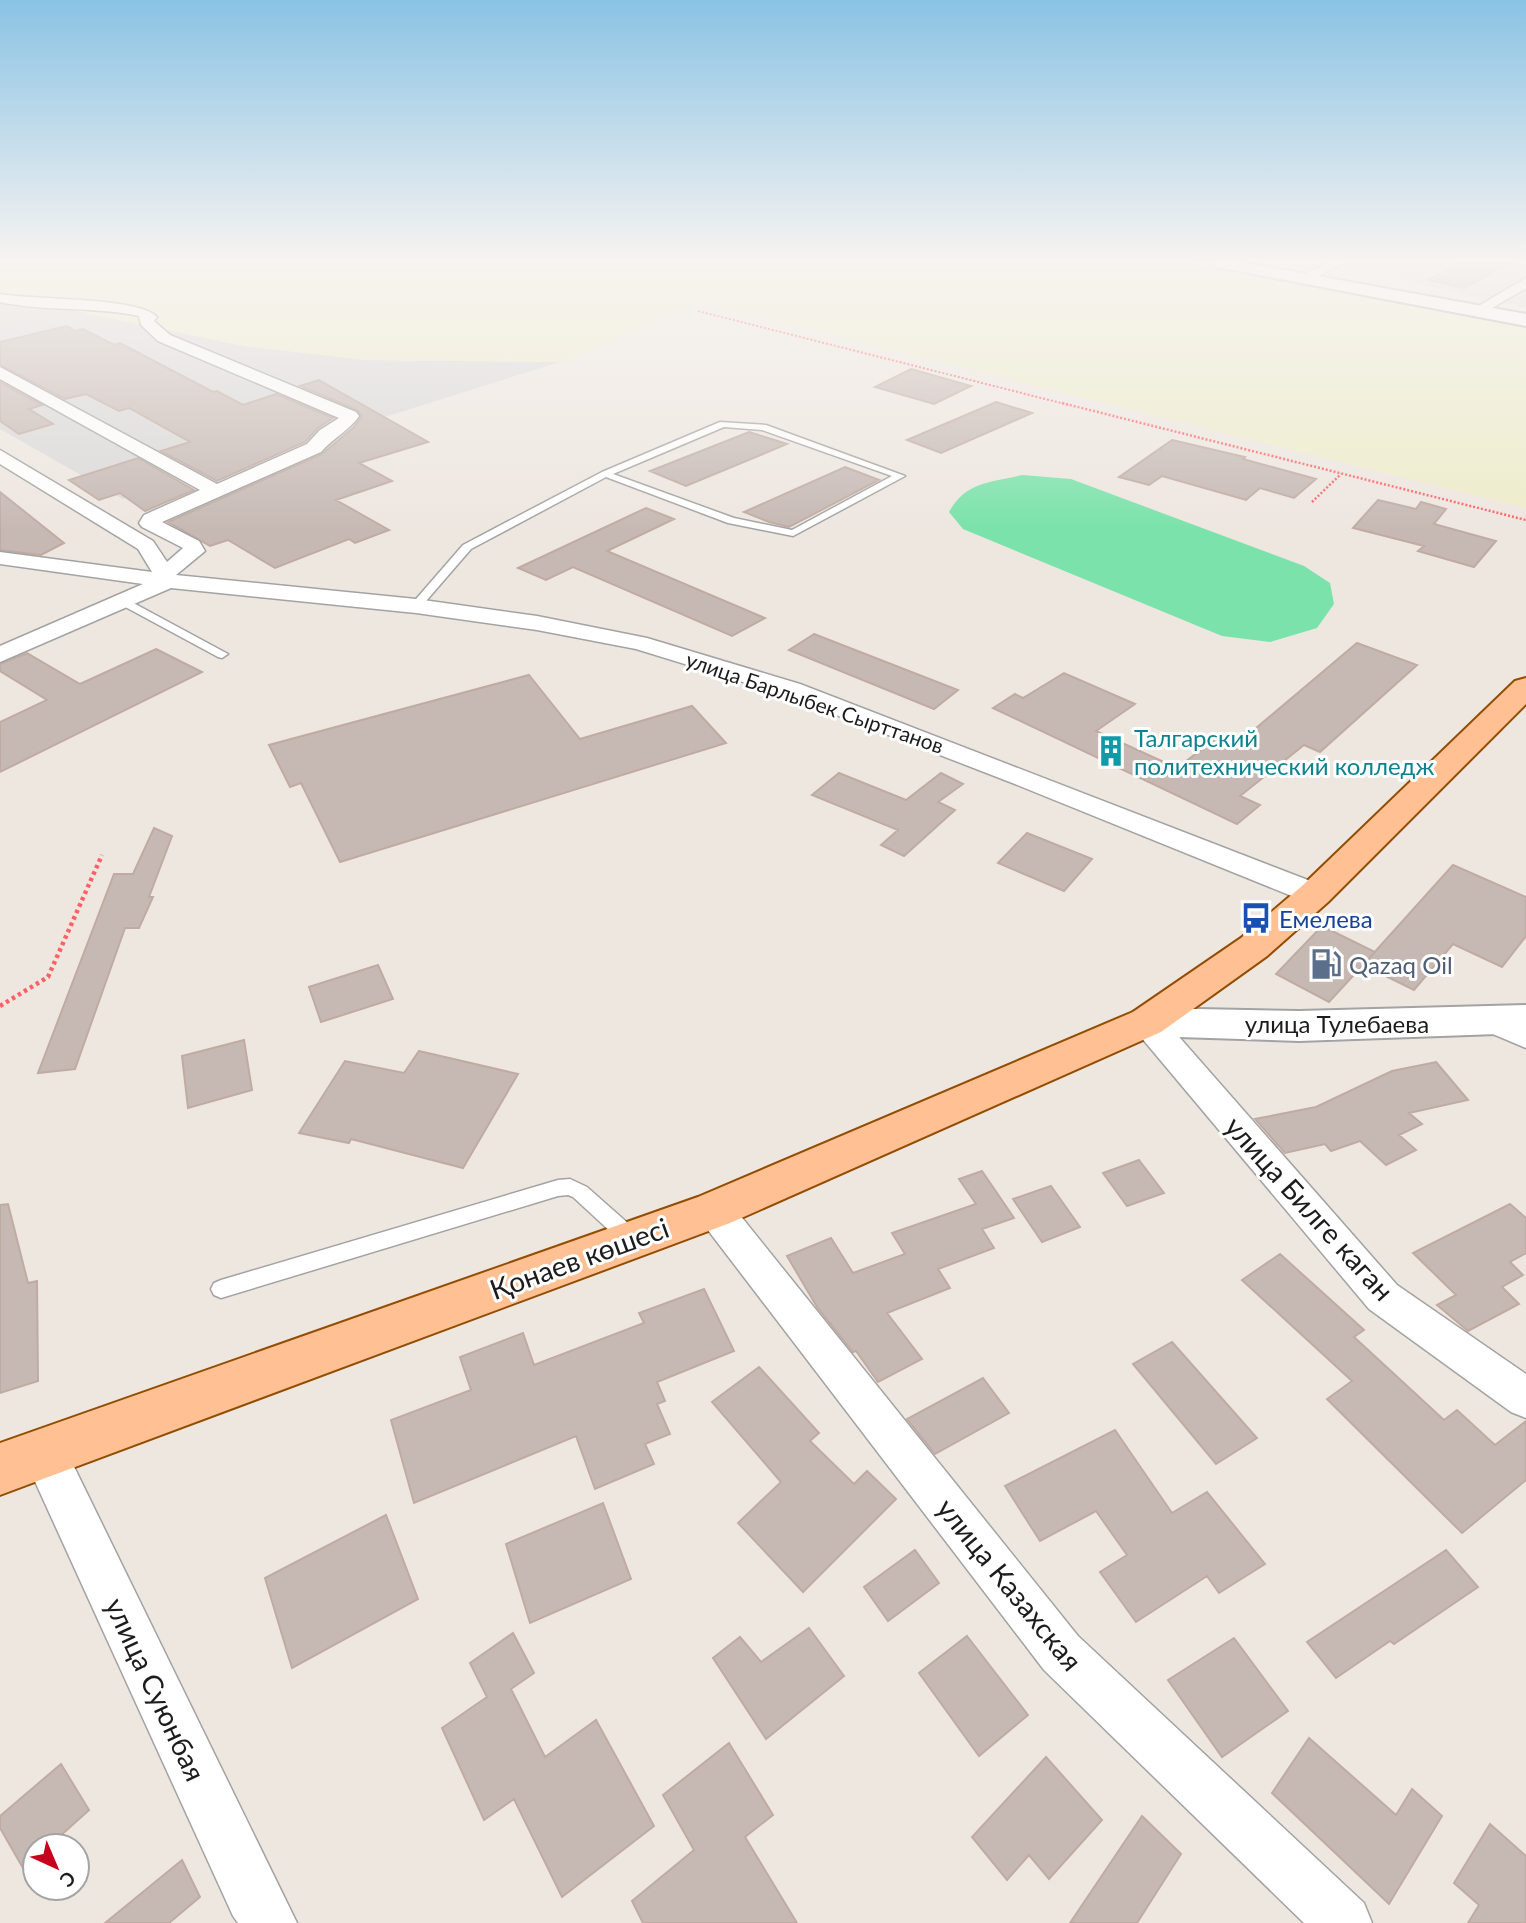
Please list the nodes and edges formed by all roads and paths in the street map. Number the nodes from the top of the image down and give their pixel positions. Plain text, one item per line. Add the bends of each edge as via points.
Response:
1 (197, 352) edge
2 (859, 352) edge
3 (0, 372) edge
4 (0, 456) edge
5 (605, 474) junction
6 (1341, 474) junction
7 (214, 490) junction
8 (1312, 502) dead end
9 (1526, 520) edge
10 (0, 558) edge
11 (166, 577) junction
12 (122, 601) junction
13 (416, 606) junction
14 (222, 654) dead end
15 (0, 655) edge
16 (1526, 687) edge
17 (102, 855) dead end
18 (1315, 894) junction
19 (0, 1006) edge
20 (1147, 1022) junction
21 (1515, 1026) edge
22 (715, 1210) junction
23 (632, 1239) junction
24 (221, 1289) dead end
25 (1526, 1398) edge
26 (44, 1453) junction
27 (0, 1469) edge
28 (269, 1923) edge
29 (1344, 1923) edge

1 - 7 street via 349,416 314,448
2 - 6 path
3 - 7 street
4 - 11 street via 146,545
5 - 5 lane via 723,424 763,427 900,476 793,533 732,521
5 - 13 lane via 467,547
6 - 8 path
6 - 9 path
7 - 11 street via 151,519 149,523 192,545 194,551
10 - 11 street, улица Барлыбек Сырттанов
11 - 12 street
11 - 13 street, улица Барлыбек Сырттанов
12 - 14 lane
12 - 15 street
13 - 18 street, улица Барлыбек Сырттанов via 639,643 724,667 1024,778
16 - 18 main road, Қонаев көшесі
17 - 19 path via 48,977
18 - 20 main road, Қонаев көшесі via 1254,947
20 - 21 street, улица Тулебаева
20 - 22 main road, Қонаев көшесі
20 - 25 street, улица Билге каган via 1384,1297
22 - 23 main road, Қонаев көшесі
22 - 29 street, улица Казахская via 1061,1653
23 - 24 lane via 580,1192 558,1188
23 - 26 main road, Қонаев көшесі
26 - 27 main road, Қонаев көшесі
26 - 28 street, улица Суюнбая

